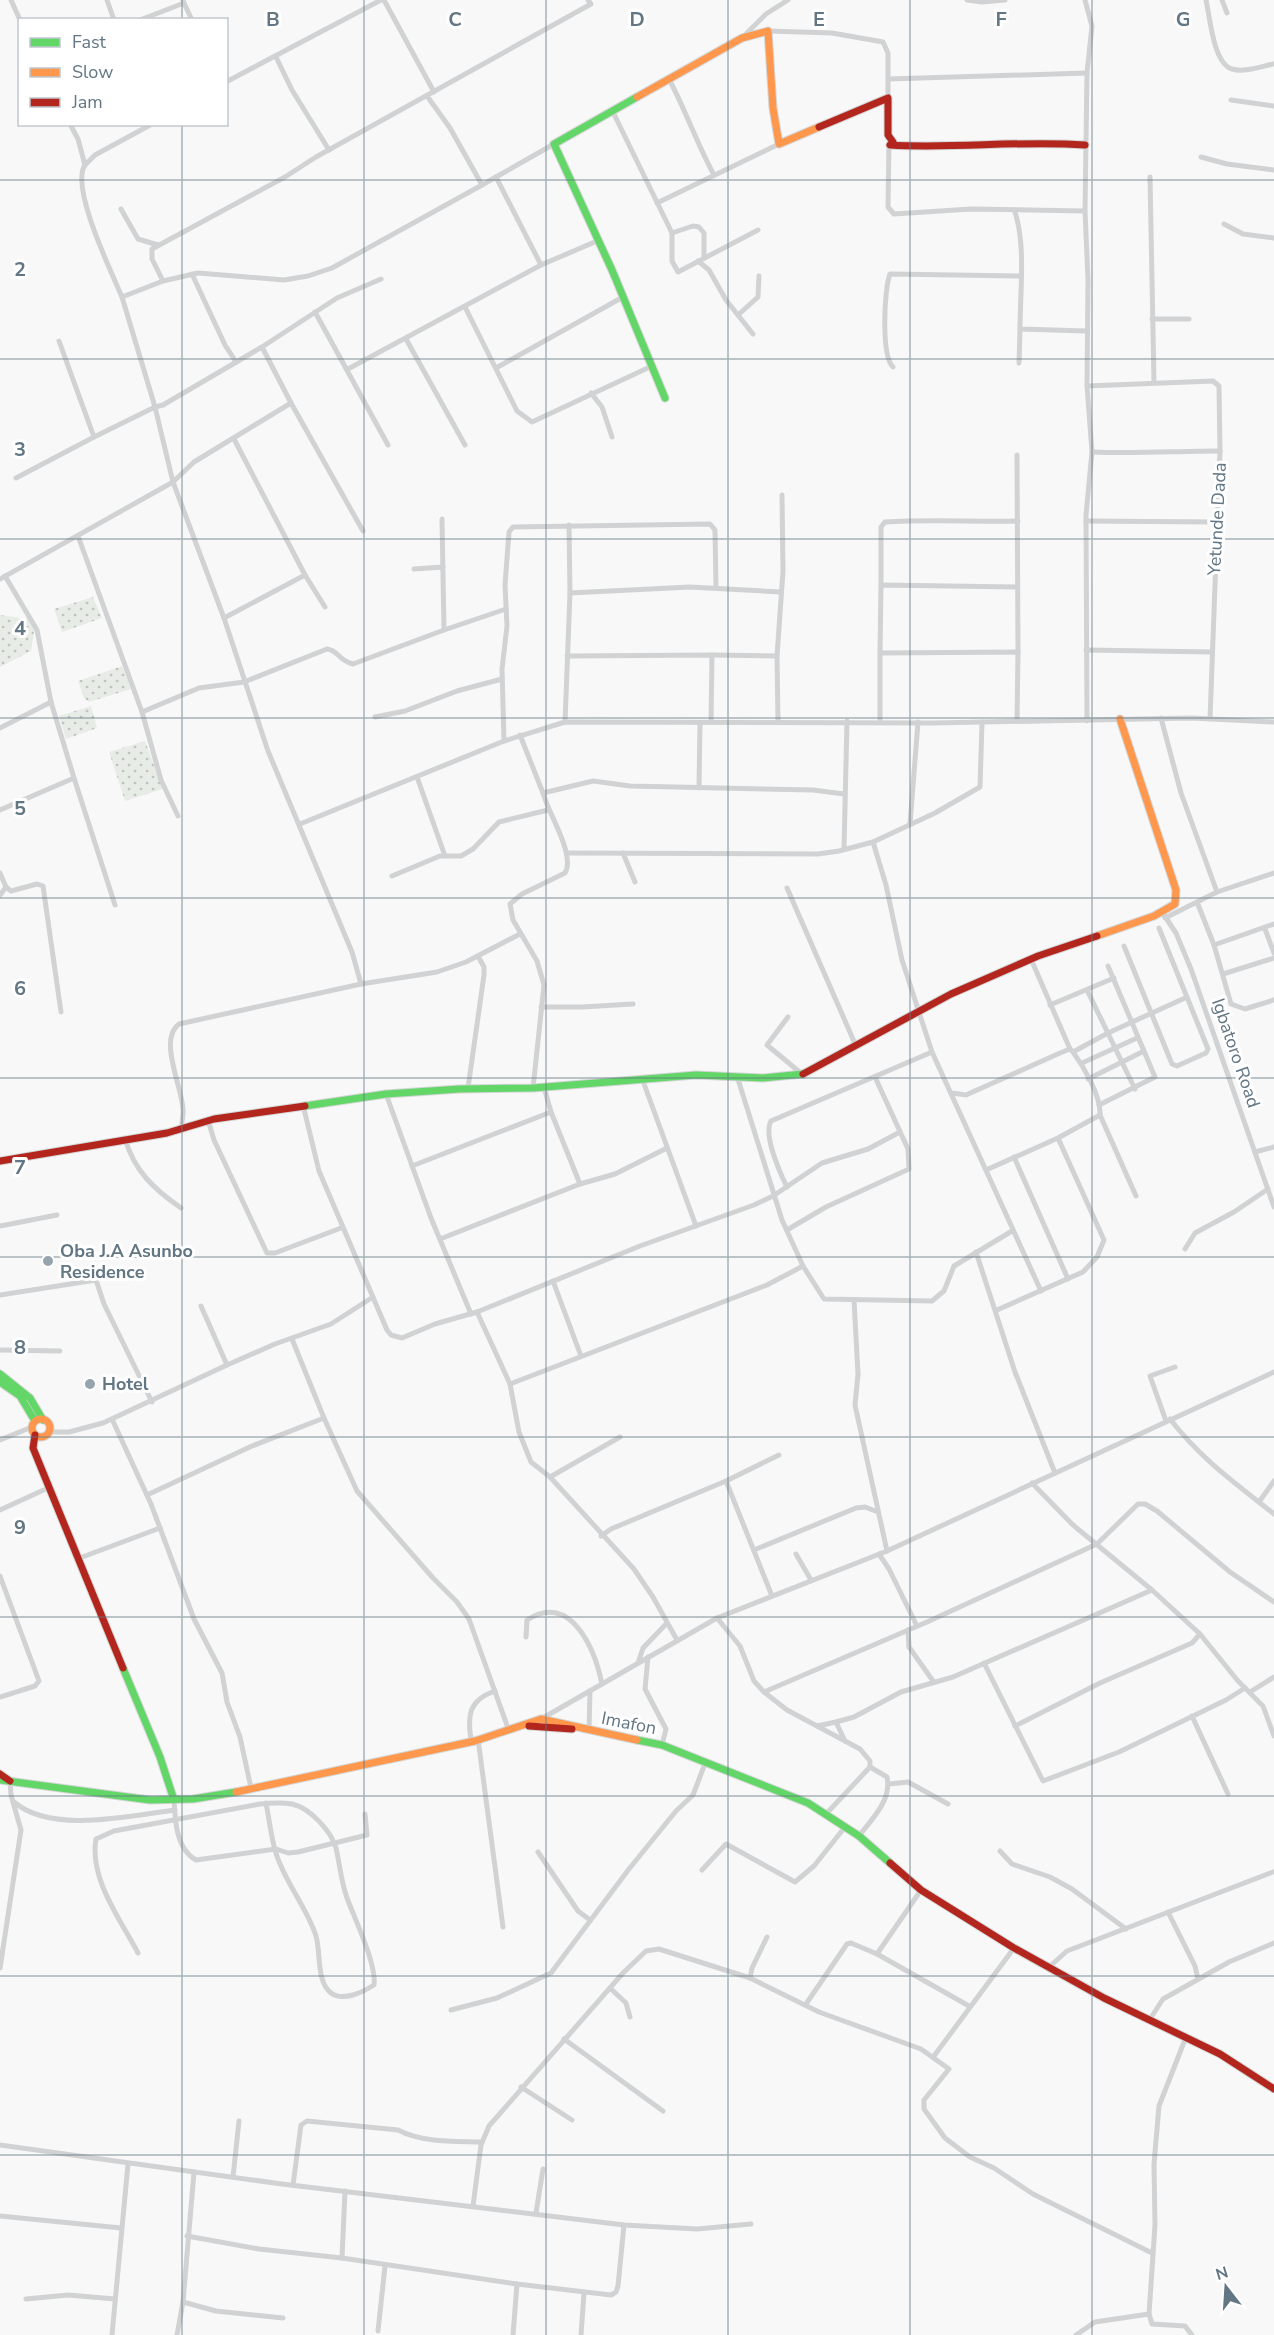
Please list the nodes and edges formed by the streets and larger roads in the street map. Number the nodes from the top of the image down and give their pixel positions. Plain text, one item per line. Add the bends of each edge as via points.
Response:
1 (10, 0) edge
2 (107, 0) edge
3 (383, 0) edge
4 (788, 0) edge
5 (967, 0) edge
6 (1005, 0) edge
7 (1085, 0) edge
8 (1206, 0) edge
9 (1222, 0) edge
10 (592, 1) edge
11 (184, 2) edge
12 (1227, 13) dead end
13 (19, 18) edge
14 (113, 18) edge
15 (145, 18) edge
16 (191, 18) edge
17 (768, 31) junction
18 (742, 38) junction
19 (276, 57) junction
20 (1274, 64) edge
21 (1087, 73) junction
22 (669, 79) junction
23 (888, 79) junction
24 (228, 81) edge
25 (434, 92) junction
26 (427, 96) junction
27 (888, 98) junction
28 (1230, 100) dead end
29 (1274, 106) edge
30 (612, 110) junction
31 (71, 126) edge
32 (148, 126) edge
33 (890, 139) junction
34 (554, 144) junction
35 (779, 144) junction
36 (1085, 145) junction
37 (329, 150) junction
38 (1201, 157) dead end
39 (85, 165) junction
40 (1274, 170) edge
41 (714, 176) junction
42 (496, 177) junction
43 (1150, 177) dead end
44 (482, 185) junction
45 (657, 202) junction
46 (121, 209) dead end
47 (1084, 211) junction
48 (1015, 212) junction
49 (1224, 224) dead end
50 (758, 230) dead end
51 (672, 233) junction
52 (1274, 238) edge
53 (597, 241) junction
54 (158, 245) junction
55 (704, 258) junction
56 (698, 261) junction
57 (541, 265) junction
58 (192, 274) junction
59 (759, 276) dead end
60 (1019, 276) junction
61 (381, 279) dead end
62 (164, 281) junction
63 (122, 297) junction
64 (623, 297) junction
65 (465, 307) junction
66 (315, 312) junction
67 (738, 315) junction
68 (1152, 319) junction
69 (1189, 319) dead end
70 (1020, 330) junction
71 (1086, 331) junction
72 (753, 334) dead end
73 (406, 339) junction
74 (59, 341) dead end
75 (262, 347) junction
76 (236, 362) junction
77 (1019, 363) dead end
78 (652, 366) junction
79 (894, 367) dead end
80 (496, 368) junction
81 (348, 369) junction
82 (1154, 382) junction
83 (1087, 386) junction
84 (591, 393) junction
85 (665, 398) dead end
86 (291, 403) junction
87 (155, 407) junction
88 (94, 437) junction
89 (612, 437) dead end
90 (234, 439) junction
91 (388, 445) dead end
92 (465, 445) dead end
93 (1220, 451) junction
94 (1092, 452) junction
95 (1017, 455) dead end
96 (16, 478) dead end
97 (173, 482) junction
98 (783, 495) dead end
99 (442, 519) dead end
100 (1018, 521) junction
101 (1086, 521) junction
102 (1216, 522) junction
103 (569, 525) junction
104 (363, 531) dead end
105 (78, 536) junction
106 (443, 567) junction
107 (414, 569) dead end
108 (305, 575) junction
109 (3, 578) edge
110 (881, 585) junction
111 (1017, 587) junction
112 (716, 588) junction
113 (781, 592) junction
114 (570, 593) junction
115 (326, 607) dead end
116 (506, 609) junction
117 (224, 618) junction
118 (444, 630) junction
119 (1086, 650) junction
120 (1018, 652) junction
121 (1212, 652) junction
122 (880, 653) junction
123 (712, 655) junction
124 (567, 656) junction
125 (777, 656) junction
126 (502, 679) junction
127 (244, 682) junction
128 (51, 702) junction
129 (142, 712) junction
130 (375, 717) dead end
131 (1161, 718) junction
132 (1120, 719) junction
133 (1210, 719) junction
134 (847, 721) junction
135 (879, 721) junction
136 (1017, 721) junction
137 (1087, 721) junction
138 (565, 722) junction
139 (711, 722) junction
140 (778, 722) junction
141 (918, 722) junction
142 (982, 722) junction
143 (1274, 722) edge
144 (700, 723) junction
145 (0, 728) edge
146 (520, 735) junction
147 (504, 741) junction
148 (417, 777) junction
149 (74, 778) junction
150 (699, 788) junction
151 (543, 793) junction
152 (844, 794) junction
153 (0, 810) edge
154 (548, 810) junction
155 (178, 816) dead end
156 (300, 824) junction
157 (910, 824) junction
158 (873, 842) junction
159 (844, 849) junction
160 (567, 853) junction
161 (623, 853) junction
162 (445, 856) junction
163 (0, 873) edge
164 (1274, 873) edge
165 (392, 876) dead end
166 (635, 882) dead end
167 (6, 887) junction
168 (787, 888) dead end
169 (1217, 892) junction
170 (0, 895) edge
171 (1197, 902) junction
172 (115, 904) dead end
173 (1164, 915) junction
174 (1274, 924) edge
175 (1159, 928) dead end
176 (1265, 929) junction
177 (520, 934) junction
178 (1214, 945) junction
179 (1124, 946) dead end
180 (1274, 953) edge
181 (478, 956) junction
182 (1274, 958) edge
183 (1031, 959) junction
184 (1108, 966) dead end
185 (1223, 974) junction
186 (1114, 978) junction
187 (361, 984) junction
188 (1087, 990) junction
189 (1185, 998) junction
190 (1274, 1000) edge
191 (633, 1004) dead end
192 (1050, 1005) junction
193 (542, 1007) junction
194 (918, 1010) junction
195 (61, 1012) dead end
196 (1150, 1013) junction
197 (788, 1017) dead end
198 (1132, 1022) junction
199 (1108, 1033) junction
200 (1137, 1038) junction
201 (856, 1046) junction
202 (1115, 1048) junction
203 (1071, 1050) junction
204 (1144, 1051) junction
205 (932, 1052) junction
206 (1121, 1061) junction
207 (1082, 1063) junction
208 (802, 1074) junction
209 (737, 1076) junction
210 (875, 1077) junction
211 (1088, 1079) junction
212 (643, 1081) junction
213 (544, 1087) junction
214 (468, 1088) junction
215 (533, 1088) junction
216 (1135, 1089) junction
217 (952, 1093) junction
218 (386, 1094) junction
219 (966, 1095) junction
220 (303, 1105) junction
221 (1099, 1105) junction
222 (959, 1110) junction
223 (551, 1112) junction
224 (1100, 1115) junction
225 (208, 1120) junction
226 (182, 1128) junction
227 (900, 1132) junction
228 (125, 1138) junction
229 (1058, 1138) junction
230 (1274, 1147) edge
231 (667, 1148) junction
232 (1255, 1152) junction
233 (1014, 1157) junction
234 (0, 1161) edge
235 (412, 1166) junction
236 (986, 1170) junction
237 (580, 1184) junction
238 (787, 1187) junction
239 (1268, 1189) junction
240 (773, 1196) junction
241 (1136, 1196) dead end
242 (1274, 1207) edge
243 (181, 1208) dead end
244 (57, 1215) dead end
245 (0, 1226) edge
246 (696, 1226) junction
247 (341, 1227) junction
248 (787, 1230) junction
249 (1012, 1231) junction
250 (440, 1239) junction
251 (1185, 1249) dead end
252 (976, 1252) junction
253 (803, 1266) junction
254 (1068, 1279) junction
255 (553, 1281) junction
256 (1041, 1291) junction
257 (0, 1295) edge
258 (373, 1297) junction
259 (854, 1300) junction
260 (201, 1306) dead end
261 (997, 1310) junction
262 (474, 1313) junction
263 (292, 1338) junction
264 (0, 1350) edge
265 (60, 1351) dead end
266 (581, 1356) junction
267 (227, 1365) junction
268 (1175, 1367) dead end
269 (1274, 1372) edge
270 (0, 1374) edge
271 (0, 1382) edge
272 (510, 1384) junction
273 (152, 1402) junction
274 (324, 1418) junction
275 (112, 1419) junction
276 (43, 1420) junction
277 (1168, 1420) junction
278 (33, 1424) junction
279 (48, 1432) junction
280 (35, 1435) junction
281 (620, 1437) dead end
282 (0, 1440) edge
283 (779, 1455) dead end
284 (1054, 1473) junction
285 (550, 1477) junction
286 (726, 1481) junction
287 (1274, 1481) edge
288 (1032, 1483) junction
289 (48, 1488) junction
290 (147, 1495) junction
291 (1259, 1502) junction
292 (0, 1510) edge
293 (878, 1512) junction
294 (1274, 1514) edge
295 (160, 1528) junction
296 (602, 1536) junction
297 (1097, 1545) junction
298 (754, 1550) junction
299 (886, 1551) junction
300 (796, 1554) dead end
301 (879, 1554) junction
302 (77, 1558) junction
303 (0, 1576) edge
304 (811, 1580) junction
305 (1152, 1590) junction
306 (772, 1596) junction
307 (1274, 1602) edge
308 (717, 1618) junction
309 (667, 1623) junction
310 (917, 1626) junction
311 (908, 1630) junction
312 (1200, 1634) junction
313 (526, 1636) dead end
314 (677, 1640) junction
315 (648, 1657) junction
316 (638, 1663) junction
317 (984, 1663) junction
318 (1274, 1677) edge
319 (933, 1682) junction
320 (602, 1684) junction
321 (1248, 1690) junction
322 (495, 1691) junction
323 (590, 1691) junction
324 (764, 1692) junction
325 (0, 1697) edge
326 (1192, 1716) junction
327 (541, 1719) junction
328 (836, 1722) junction
329 (525, 1726) junction
330 (817, 1726) junction
331 (1015, 1726) junction
332 (577, 1728) junction
333 (589, 1730) junction
334 (509, 1731) junction
335 (1274, 1736) edge
336 (475, 1739) junction
337 (846, 1742) junction
338 (662, 1744) junction
339 (706, 1761) junction
340 (870, 1767) junction
341 (0, 1774) edge
342 (0, 1780) edge
343 (10, 1780) junction
344 (889, 1784) junction
345 (251, 1788) junction
346 (1228, 1794) dead end
347 (174, 1800) junction
348 (13, 1801) junction
349 (266, 1803) junction
350 (948, 1804) dead end
351 (175, 1810) junction
352 (365, 1814) dead end
353 (827, 1814) junction
354 (175, 1820) junction
355 (845, 1827) junction
356 (859, 1836) junction
357 (334, 1843) junction
358 (276, 1849) junction
359 (1000, 1851) dead end
360 (538, 1852) dead end
361 (702, 1870) dead end
362 (1273, 1872) edge
363 (921, 1890) junction
364 (1168, 1912) junction
365 (590, 1920) junction
366 (503, 1926) dead end
367 (1126, 1929) junction
368 (767, 1937) dead end
369 (1274, 1943) edge
370 (1014, 1948) junction
371 (138, 1953) dead end
372 (877, 1954) junction
373 (1049, 1967) junction
374 (0, 1968) edge
375 (750, 1978) junction
376 (1197, 1979) junction
377 (610, 1988) junction
378 (806, 2004) junction
379 (969, 2006) junction
380 (451, 2010) dead end
381 (630, 2017) dead end
382 (1150, 2019) junction
383 (1186, 2037) junction
384 (564, 2039) junction
385 (934, 2056) junction
386 (521, 2086) junction
387 (1274, 2089) edge
388 (663, 2111) dead end
389 (572, 2120) dead end
390 (239, 2121) dead end
391 (482, 2142) junction
392 (0, 2145) edge
393 (128, 2164) junction
394 (543, 2169) dead end
395 (194, 2172) junction
396 (233, 2177) junction
397 (293, 2185) junction
398 (345, 2191) junction
399 (473, 2206) junction
400 (536, 2213) junction
401 (0, 2216) edge
402 (751, 2224) dead end
403 (624, 2225) junction
404 (121, 2228) junction
405 (187, 2236) junction
406 (1152, 2253) junction
407 (342, 2258) junction
408 (385, 2266) junction
409 (518, 2284) junction
410 (584, 2292) junction
411 (26, 2299) dead end
412 (115, 2299) junction
413 (183, 2302) junction
414 (1149, 2314) junction
415 (283, 2318) dead end
416 (378, 2331) dead end
417 (112, 2335) edge
418 (177, 2335) edge
419 (513, 2335) edge
420 (581, 2335) edge
421 (1076, 2335) edge
422 (1192, 2335) edge

1 - 13 street
2 - 14 street
3 - 19 street
3 - 25 street
4 - 18 street via 766,14
5 - 6 street
7 - 21 street via 1092,26
8 - 20 street via 1223,63 1240,70
9 - 12 street
10 - 25 street
11 - 15 street
11 - 16 street
17 - 18 street
17 - 23 street via 832,33 883,42 888,52
17 - 35 street
18 - 22 street
19 - 24 street
19 - 37 street
21 - 23 street
21 - 36 street
22 - 30 street
22 - 41 street
23 - 27 street
25 - 26 street
26 - 37 street
26 - 44 street
27 - 33 street
27 - 35 street
28 - 29 street
30 - 34 street
30 - 45 street
31 - 39 street
32 - 39 street via 95,155
33 - 36 street via 890,145 918,148 1008,143
33 - 48 street via 888,207 894,214 971,209
34 - 42 street
34 - 53 street via 591,220
35 - 41 street
36 - 47 street
37 - 54 street
38 - 40 street
39 - 63 street via 80,184
41 - 45 street
42 - 44 street
42 - 57 street
43 - 68 street
44 - 58 street via 332,268 308,276 284,280
45 - 51 street
46 - 54 street via 138,239
47 - 48 street via 1036,208
47 - 71 street
48 - 60 street via 1023,240
49 - 52 street via 1243,234
50 - 55 street
51 - 55 street via 699,227 704,233
51 - 56 street via 674,269 683,271
53 - 57 street
53 - 64 street
54 - 62 street via 152,253
55 - 56 street
56 - 67 street via 709,270
57 - 65 street
58 - 62 street
58 - 76 street
59 - 67 street via 758,297
60 - 70 street
60 - 79 street via 890,274 885,307 886,343
61 - 66 street via 358,287
62 - 63 street
63 - 87 street
64 - 78 street
64 - 80 street
65 - 73 street
65 - 80 street
66 - 75 street
66 - 81 street
67 - 72 street
68 - 69 street
68 - 82 street
70 - 71 street
70 - 77 street
71 - 83 street
73 - 81 street
73 - 92 street
74 - 88 street
75 - 76 street
75 - 86 street
76 - 87 street
78 - 84 street
78 - 85 street
80 - 84 street via 517,411 532,422
81 - 91 street
82 - 83 street
82 - 93 street, Yetunde Dada via 1216,382
83 - 94 street
84 - 89 street via 602,407
86 - 90 street
86 - 104 street
87 - 88 street
87 - 97 street
88 - 96 street
90 - 97 street via 194,462
90 - 108 street
93 - 94 street
93 - 102 street, Yetunde Dada
94 - 101 street
95 - 100 street
97 - 105 street
97 - 117 street
98 - 113 street
99 - 106 street
100 - 110 street via 936,518 885,522 881,527
100 - 111 street
101 - 102 street
101 - 119 street
102 - 121 street, Yetunde Dada
103 - 112 street via 710,524 715,530
103 - 114 street
103 - 116 street via 518,525 510,529
105 - 109 street
105 - 129 street
106 - 107 street
106 - 118 street
108 - 115 street
108 - 117 street
109 - 128 street via 36,630
110 - 111 street
110 - 122 street
111 - 120 street
112 - 113 street
112 - 114 street
113 - 125 street
114 - 124 street
116 - 118 street
116 - 126 street
117 - 127 street
118 - 127 street via 353,664 340,660 327,649
119 - 121 street
119 - 137 street
120 - 122 street
120 - 136 street
121 - 133 street, Yetunde Dada
122 - 135 street
123 - 124 street
123 - 125 street
123 - 139 street
124 - 138 street
125 - 140 street
126 - 130 street
126 - 147 street
127 - 129 street via 199,688
127 - 156 street
128 - 145 street
128 - 149 street
129 - 155 street via 161,780
131 - 132 street
131 - 133 street
131 - 169 street via 1180,794
132 - 137 street
132 - 173 street via 1176,890 1175,904
133 - 143 street
134 - 135 street
134 - 140 street
134 - 152 street
135 - 141 street
136 - 137 street
136 - 142 street
138 - 144 street
138 - 146 street
139 - 140 street
139 - 144 street
141 - 142 street
141 - 157 street
142 - 157 street via 980,787
144 - 150 street
146 - 147 street
146 - 151 street
147 - 148 street
148 - 156 street
148 - 162 street
149 - 153 street
149 - 172 street
150 - 151 street via 593,781
150 - 152 street
151 - 154 street
152 - 159 street
154 - 160 street
154 - 162 street via 499,822 473,849 456,858
156 - 187 street
157 - 158 street
158 - 159 street
158 - 194 street
159 - 161 street via 818,854
160 - 161 street
160 - 177 street via 565,873 510,904
161 - 166 street
162 - 165 street
163 - 167 street
164 - 169 street
167 - 170 street
167 - 195 street via 17,891 43,885
168 - 201 street
169 - 171 street
171 - 173 street
171 - 178 street
173 - 183 street
173 - 232 street, Igbatoro Road via 1191,969
174 - 176 street
175 - 189 street
176 - 178 street
176 - 180 street
177 - 181 street
177 - 193 street via 540,970 544,985
178 - 185 street
179 - 196 street
181 - 187 street via 437,972
181 - 214 street via 484,975
182 - 185 street
183 - 192 street
183 - 194 street
184 - 186 street
185 - 190 street via 1233,1006 1245,1009
186 - 188 street
186 - 198 street
187 - 226 street via 176,1026 169,1042 183,1108
188 - 192 street
188 - 199 street
189 - 196 street
189 - 196 street via 1208,1049 1178,1066 1172,1064
191 - 193 street
192 - 203 street
193 - 215 street
194 - 201 street
194 - 205 street
196 - 198 street
197 - 208 street via 766,1046
198 - 199 street
198 - 200 street
199 - 202 street
199 - 203 street
200 - 202 street
200 - 204 street
201 - 208 street
202 - 206 street
202 - 207 street
203 - 207 street
203 - 219 street
204 - 206 street
204 - 216 street via 1155,1077
205 - 210 street
205 - 217 street
206 - 211 street
206 - 216 street
207 - 211 street
208 - 209 street
209 - 212 street via 686,1075
209 - 240 street
210 - 227 street
210 - 238 street via 768,1123 773,1152
211 - 221 street
212 - 213 street
212 - 231 street
213 - 215 street
213 - 223 street
214 - 215 street
214 - 218 street
216 - 221 street
217 - 219 street
217 - 222 street
218 - 220 street
218 - 235 street
219 - 222 street
220 - 225 street
220 - 247 street via 315,1160
221 - 224 street
222 - 236 street
223 - 235 street
223 - 237 street
224 - 229 street
224 - 241 street
225 - 226 street
225 - 247 street via 267,1253
226 - 228 street
227 - 238 street via 868,1149 830,1159
227 - 248 street via 908,1149 909,1169 826,1207
228 - 234 street
228 - 243 street via 135,1165 147,1181
229 - 233 street
229 - 254 street via 1104,1240 1093,1263
230 - 232 street
231 - 237 street via 615,1174
231 - 246 street
232 - 239 street, Igbatoro Road
233 - 236 street
233 - 254 street
235 - 250 street
236 - 249 street
237 - 250 street
238 - 240 street
239 - 242 street, Igbatoro Road
239 - 251 street via 1195,1233
240 - 246 street
240 - 248 street
244 - 245 street
246 - 255 street
247 - 258 street
248 - 253 street
249 - 252 street
249 - 256 street
250 - 262 street
252 - 259 street via 954,1266 944,1291 932,1301
252 - 261 street
253 - 259 street via 824,1299
253 - 266 street via 767,1285
254 - 256 street
255 - 262 street
255 - 266 street
256 - 261 street
257 - 273 street via 96,1280
258 - 262 street via 387,1330 402,1338
258 - 263 street via 331,1324
259 - 293 street via 858,1374 855,1405
260 - 267 street
261 - 284 street via 1015,1372
262 - 272 street
263 - 267 street
263 - 274 street
264 - 265 street
266 - 272 street
267 - 273 street
268 - 277 street via 1150,1376
269 - 277 street
270 - 276 street via 30,1398
271 - 278 street via 27,1404
272 - 285 street via 524,1447 531,1462
273 - 275 street
274 - 290 street via 252,1446
274 - 322 street via 357,1491 469,1619
275 - 279 street via 69,1432
275 - 290 street
276 - 278 street
276 - 279 street via 49,1426
277 - 284 street
277 - 291 street via 1213,1468
278 - 280 street
278 - 282 street
279 - 280 street
280 - 289 street via 33,1448
281 - 285 street
283 - 286 street
284 - 288 street
285 - 296 street
286 - 296 street via 675,1500
286 - 298 street
287 - 291 street
288 - 297 street
288 - 299 street
289 - 292 street
289 - 302 street
290 - 295 street
291 - 294 street
293 - 298 street via 856,1508
293 - 299 street
295 - 302 street
295 - 345 street via 194,1619 222,1673
296 - 309 street via 642,1579
297 - 305 street
297 - 307 street via 1133,1506 1145,1504
297 - 310 street
298 - 306 street
299 - 301 street
300 - 304 street
301 - 304 street
301 - 310 street
302 - 347 street via 156,1747
303 - 325 street via 39,1682
304 - 306 street
305 - 312 street
305 - 317 street
306 - 308 street
308 - 314 street
308 - 324 street via 740,1646 754,1681
309 - 314 street
309 - 316 street via 644,1648
310 - 311 street
311 - 319 street via 909,1647
311 - 324 street
312 - 321 street
312 - 331 street via 1192,1643
313 - 320 street via 527,1620 534,1615 565,1615 584,1636
314 - 315 street
315 - 316 street
315 - 338 street via 645,1689 666,1729
316 - 320 street
317 - 319 street
317 - 331 street
318 - 321 street
319 - 328 street via 891,1696 854,1717
320 - 323 street
321 - 326 street
321 - 335 street via 1263,1706
322 - 334 street
322 - 336 street via 475,1700 471,1708 468,1720
323 - 327 street
323 - 333 street
324 - 330 street
326 - 331 street via 1119,1752 1043,1781
326 - 346 street
327 - 329 street
327 - 332 street
328 - 330 street
328 - 337 street
329 - 332 street
329 - 334 street
330 - 337 street
332 - 333 street, Imafon
333 - 338 street, Imafon
334 - 336 street
336 - 345 street
336 - 366 street
337 - 340 street via 860,1749
338 - 339 street, Imafon
339 - 353 street, Imafon via 783,1791
339 - 365 street via 693,1795
340 - 344 street via 881,1771
340 - 353 street
341 - 343 street
342 - 343 street
343 - 347 street via 109,1797
343 - 348 street
344 - 350 street via 908,1782
344 - 356 street via 885,1802
345 - 347 street
347 - 351 street
348 - 351 street via 27,1813 68,1820
348 - 374 street via 21,1830
349 - 354 street
349 - 357 street via 294,1804 306,1811
349 - 358 street
351 - 354 street
352 - 357 street via 367,1835
353 - 355 street, Imafon
354 - 358 street via 185,1850 196,1860
354 - 371 street via 114,1831 96,1839 95,1861 100,1877
355 - 356 street, Imafon
355 - 361 street via 814,1866 795,1882 726,1844
356 - 363 street, Imafon
357 - 358 street via 288,1853
357 - 358 street via 346,1896 358,1921 375,1980 371,1987 344,1997 332,1994 322,1977 316,1938
359 - 367 street via 1012,1864 1050,1877 1072,1890
360 - 365 street via 578,1911
362 - 364 street
363 - 370 street, Imafon
363 - 372 street
364 - 367 street
364 - 376 street via 1195,1966
365 - 380 street via 551,1973 496,1998
367 - 373 street via 1067,1951
368 - 375 street
369 - 376 street
370 - 373 street, Imafon
370 - 379 street
372 - 378 street via 856,1943 847,1944
372 - 379 street
373 - 382 street, Imafon
375 - 377 street via 651,1949
375 - 378 street
376 - 382 street via 1163,1999
377 - 381 street via 627,2003
377 - 384 street
378 - 385 street
379 - 385 street
382 - 383 street, Imafon
383 - 387 street, Imafon
383 - 406 street via 1159,2106
384 - 386 street
384 - 388 street
385 - 406 street via 948,2069 924,2100 924,2109 954,2146 1034,2194
386 - 389 street
386 - 391 street via 489,2126
390 - 396 street
391 - 397 street via 436,2140 398,2130 307,2121 301,2124
391 - 399 street
392 - 393 street
393 - 395 street
393 - 404 street
394 - 400 street
395 - 396 street
395 - 405 street
396 - 397 street
397 - 398 street
398 - 399 street
398 - 407 street
399 - 400 street
400 - 403 street
401 - 404 street
402 - 403 street via 697,2229
403 - 410 street via 616,2292
404 - 412 street
405 - 407 street
405 - 413 street
406 - 414 street
407 - 408 street
408 - 409 street
408 - 416 street
409 - 410 street
409 - 419 street
410 - 420 street
411 - 412 street via 68,2295
412 - 417 street
413 - 415 street via 216,2311
413 - 418 street
414 - 421 street via 1095,2322
414 - 422 street via 1152,2324 1185,2326

